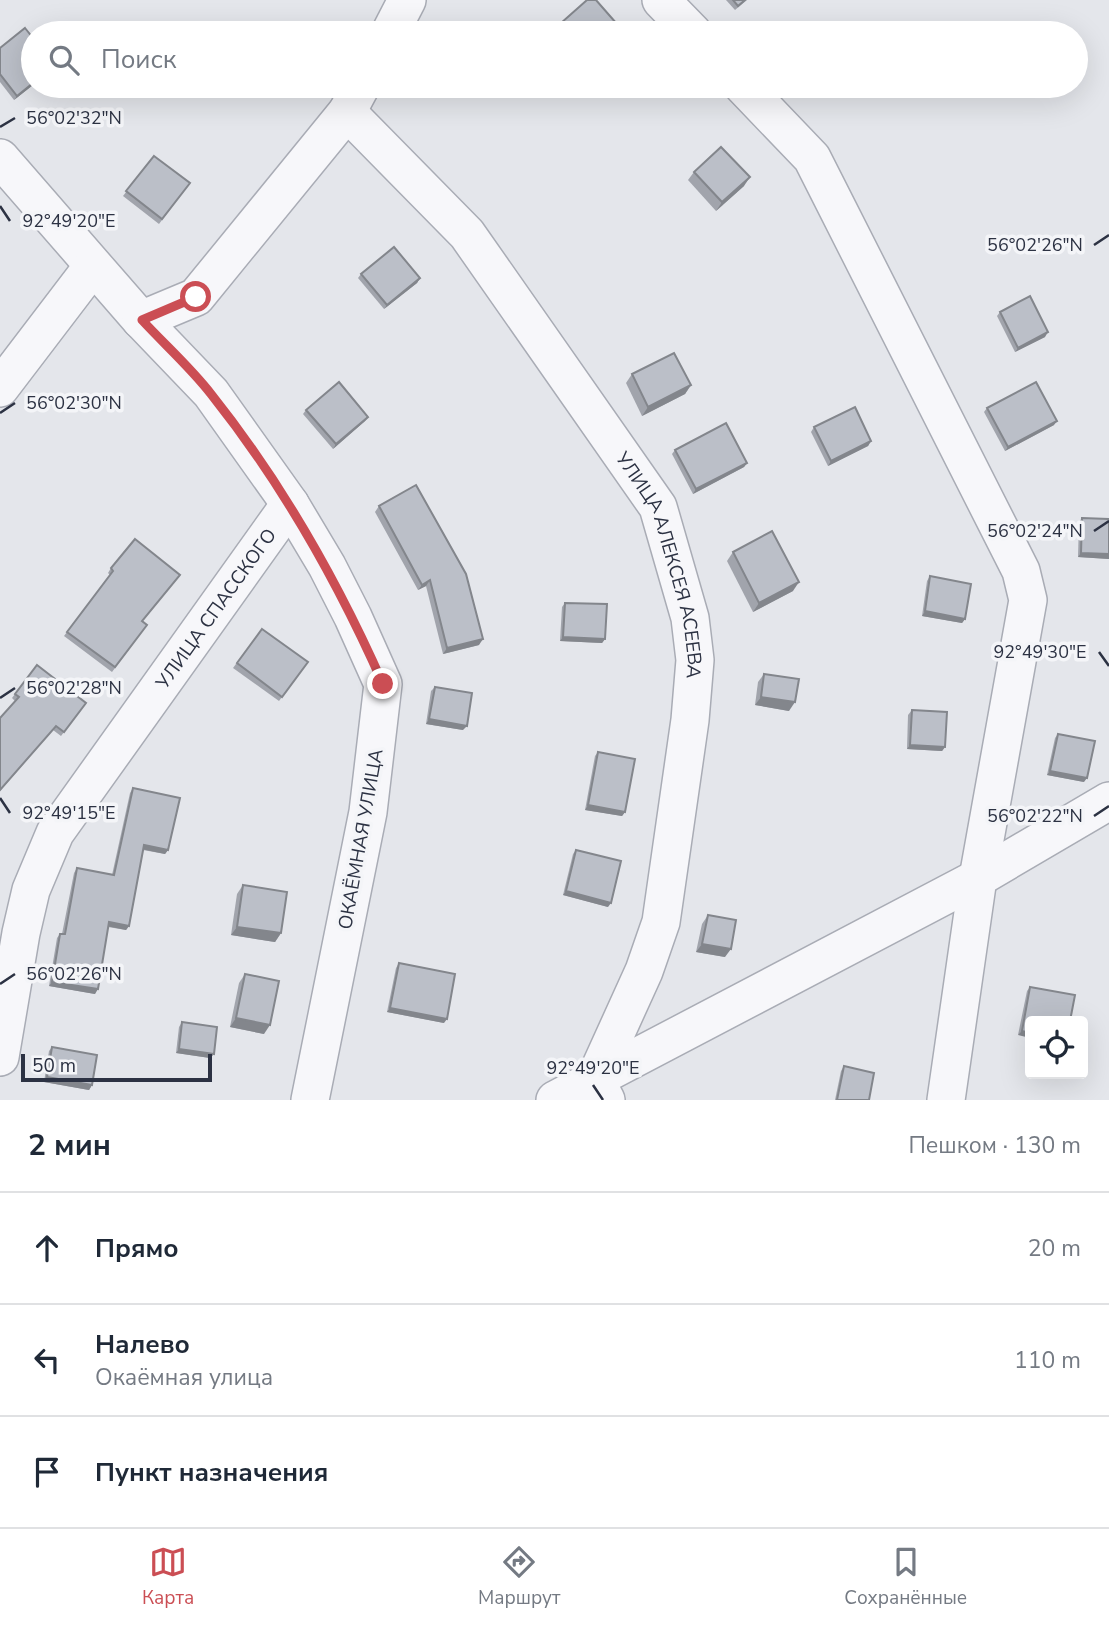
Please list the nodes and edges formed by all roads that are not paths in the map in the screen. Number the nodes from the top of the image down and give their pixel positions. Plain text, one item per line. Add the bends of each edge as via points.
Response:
1 (407, 0) edge
2 (661, 0) edge
3 (396, 21) edge
4 (681, 21) edge
5 (754, 98) edge
6 (354, 99) edge
7 (0, 158) edge
8 (93, 266) junction
9 (142, 320) junction
10 (0, 388) edge
11 (290, 504) junction
12 (1109, 801) edge
13 (978, 878) junction
14 (0, 1057) edge
15 (601, 1089) edge
16 (310, 1100) edge
17 (555, 1100) edge
18 (946, 1100) edge

1 - 3 street
2 - 4 street
5 - 13 street via 812,159 1021,571 1028,600
6 - 9 street via 196,297
6 - 15 street, УЛИЦА АЛЕКСЕЯ АСЕЕВА via 467,234 658,507 690,618 695,660 690,720 662,922
7 - 8 street, ОКАЁМНАЯ УЛИЦА
8 - 9 street, ОКАЁМНАЯ УЛИЦА
8 - 10 street
9 - 11 street, ОКАЁМНАЯ УЛИЦА via 211,393
11 - 14 street, УЛИЦА СПАССКОГО via 55,834 31,890
11 - 16 street, ОКАЁМНАЯ УЛИЦА via 353,617 383,684 368,813
12 - 13 street
13 - 15 street
13 - 18 street
15 - 17 street

